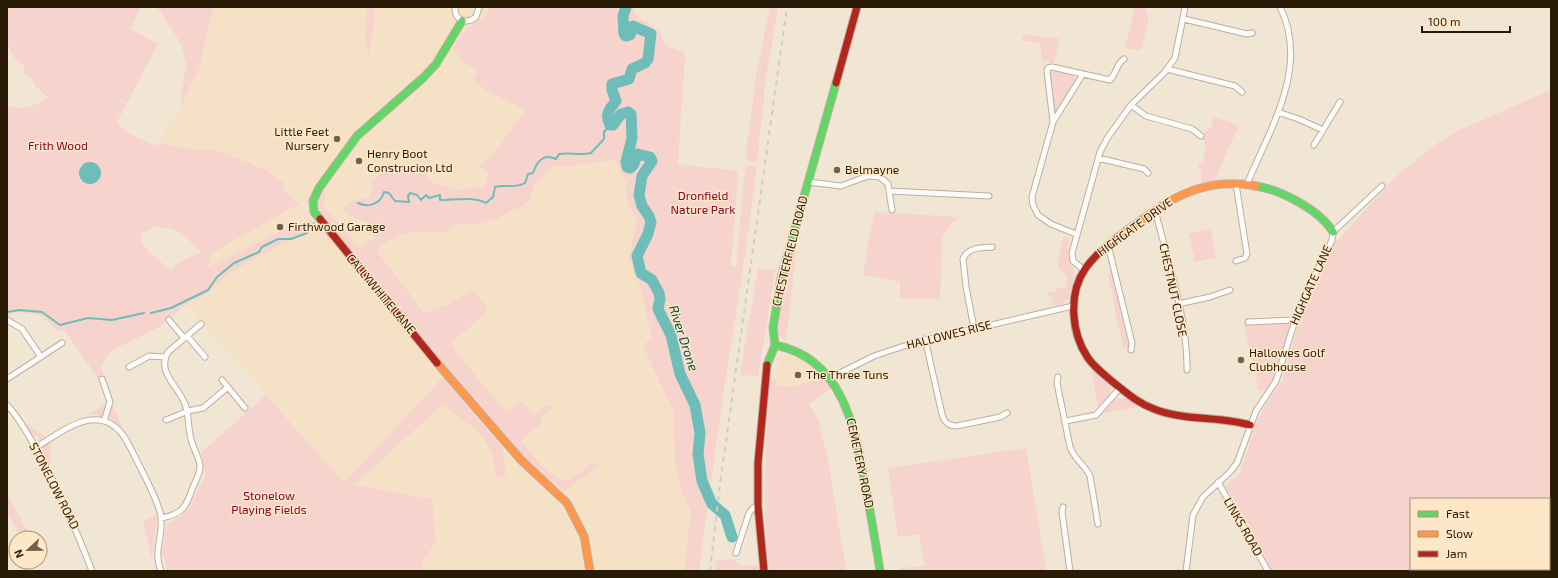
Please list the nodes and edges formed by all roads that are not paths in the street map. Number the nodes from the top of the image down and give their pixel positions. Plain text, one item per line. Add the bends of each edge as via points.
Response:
1 (455, 7) edge
2 (479, 7) edge
3 (857, 7) edge
4 (1185, 7) edge
5 (1280, 7) edge
6 (1184, 19) junction
7 (462, 21) junction
8 (1252, 34) dead end
9 (1124, 59) dead end
10 (1168, 69) junction
11 (1083, 74) junction
12 (1242, 92) dead end
13 (1340, 102) dead end
14 (1131, 105) junction
15 (1278, 112) junction
16 (1053, 122) junction
17 (1323, 130) junction
18 (1201, 136) dead end
19 (1314, 145) dead end
20 (1098, 158) junction
21 (1148, 173) dead end
22 (808, 182) junction
23 (1236, 184) junction
24 (1247, 184) junction
25 (1382, 186) dead end
26 (889, 191) junction
27 (989, 196) dead end
28 (892, 210) dead end
29 (1155, 210) junction
30 (1333, 232) junction
31 (1076, 234) junction
32 (1108, 245) junction
33 (992, 247) dead end
34 (1236, 261) dead end
35 (1084, 270) junction
36 (1230, 290) dead end
37 (1178, 304) junction
38 (1073, 306) junction
39 (7, 320) edge
40 (169, 320) dead end
41 (1294, 320) junction
42 (1248, 322) dead end
43 (201, 324) dead end
44 (974, 328) junction
45 (186, 337) junction
46 (925, 339) junction
47 (62, 342) dead end
48 (775, 345) junction
49 (1131, 350) dead end
50 (41, 357) junction
51 (165, 357) junction
52 (205, 357) dead end
53 (129, 367) dead end
54 (1187, 370) dead end
55 (1058, 377) dead end
56 (830, 378) junction
57 (7, 379) edge
58 (102, 379) dead end
59 (222, 380) dead end
60 (228, 387) junction
61 (1120, 388) junction
62 (7, 405) edge
63 (245, 408) dead end
64 (188, 411) junction
65 (1007, 413) dead end
66 (104, 420) junction
67 (166, 420) dead end
68 (1066, 421) junction
69 (1250, 425) junction
70 (35, 448) junction
71 (1218, 482) junction
72 (758, 507) junction
73 (1063, 507) dead end
74 (162, 518) junction
75 (1098, 524) dead end
76 (736, 553) dead end
77 (92, 571) edge
78 (161, 571) edge
79 (590, 571) edge
80 (764, 571) edge
81 (880, 571) edge
82 (1070, 571) edge
83 (1186, 571) edge
84 (1268, 571) edge

1 - 7 street via 455,14
2 - 7 street via 479,14 473,20
3 - 22 street, CHESTERFIELD ROAD
4 - 6 street
5 - 15 street via 1288,28 1292,55 1287,86
6 - 8 street
6 - 10 street via 1175,58
7 - 79 street, CALLYWHITE LANE via 436,64 357,136 319,188 313,201 314,212 499,435 521,460 567,503 584,536
9 - 11 street via 1117,65 1110,80
10 - 12 street via 1235,86
10 - 14 street
11 - 16 street
11 - 16 street via 1048,68
13 - 17 street
14 - 18 street via 1146,116 1192,129
14 - 20 street via 1104,143
15 - 17 street
15 - 24 street
16 - 31 street via 1034,192 1033,205 1038,215 1047,222
17 - 19 street
20 - 21 street
20 - 31 street
22 - 26 street via 846,186 874,176 884,180
22 - 48 street, CHESTERFIELD ROAD via 780,283 773,328
23 - 24 street, HIGHGATE DRIVE
23 - 29 street, HIGHGATE DRIVE via 1214,185 1190,191
23 - 34 street via 1247,254 1245,258
24 - 30 street, HIGHGATE DRIVE via 1270,188 1284,194 1320,218
25 - 30 street, HIGHGATE LANE
26 - 27 street
26 - 28 street
29 - 32 street, HIGHGATE DRIVE
29 - 37 street, CHESTNUT CLOSE
30 - 41 street, HIGHGATE LANE via 1332,240 1314,273
31 - 35 street via 1072,257
32 - 35 street, HIGHGATE DRIVE
32 - 49 street via 1130,336
33 - 44 street via 971,250 963,259
35 - 38 street, HIGHGATE DRIVE via 1075,289
36 - 37 street
37 - 54 street, CHESTNUT CLOSE
38 - 44 street, HALLOWES RISE
38 - 61 street, HIGHGATE DRIVE via 1079,338 1086,354 1095,366
39 - 50 street via 22,329
40 - 45 street
41 - 42 street
41 - 69 street, HIGHGATE LANE via 1276,381
43 - 45 street
44 - 46 street, HALLOWES RISE
45 - 51 street
45 - 52 street
46 - 56 street, HALLOWES RISE via 874,356
46 - 65 street via 946,422 957,426 1000,417
47 - 50 street
48 - 56 street, CEMETERY ROAD via 803,353
48 - 72 street, CHESTERFIELD ROAD via 767,365 763,402 758,464
50 - 57 street
51 - 53 street via 149,356
51 - 64 street via 166,373
55 - 68 street
56 - 81 street, CEMETERY ROAD via 844,399 854,424
58 - 66 street via 110,402
59 - 60 street
60 - 63 street
60 - 64 street via 203,408
61 - 68 street via 1096,415
61 - 69 street, HIGHGATE DRIVE via 1144,406 1167,413 1236,420
62 - 70 street, STONELOW ROAD
64 - 67 street
64 - 74 street via 190,436 199,458 200,468 185,507 173,516
66 - 70 street via 83,421
66 - 74 street via 123,436 141,468
68 - 75 street via 1072,453 1087,470 1092,482
69 - 71 street, HIGHGATE LANE via 1234,467
70 - 77 street, STONELOW ROAD via 68,510
71 - 83 street, HIGHGATE LANE via 1203,497 1193,515
71 - 84 street, LINKS ROAD
72 - 76 street via 749,513
72 - 80 street, CHESTERFIELD ROAD
73 - 82 street
74 - 78 street via 157,556

